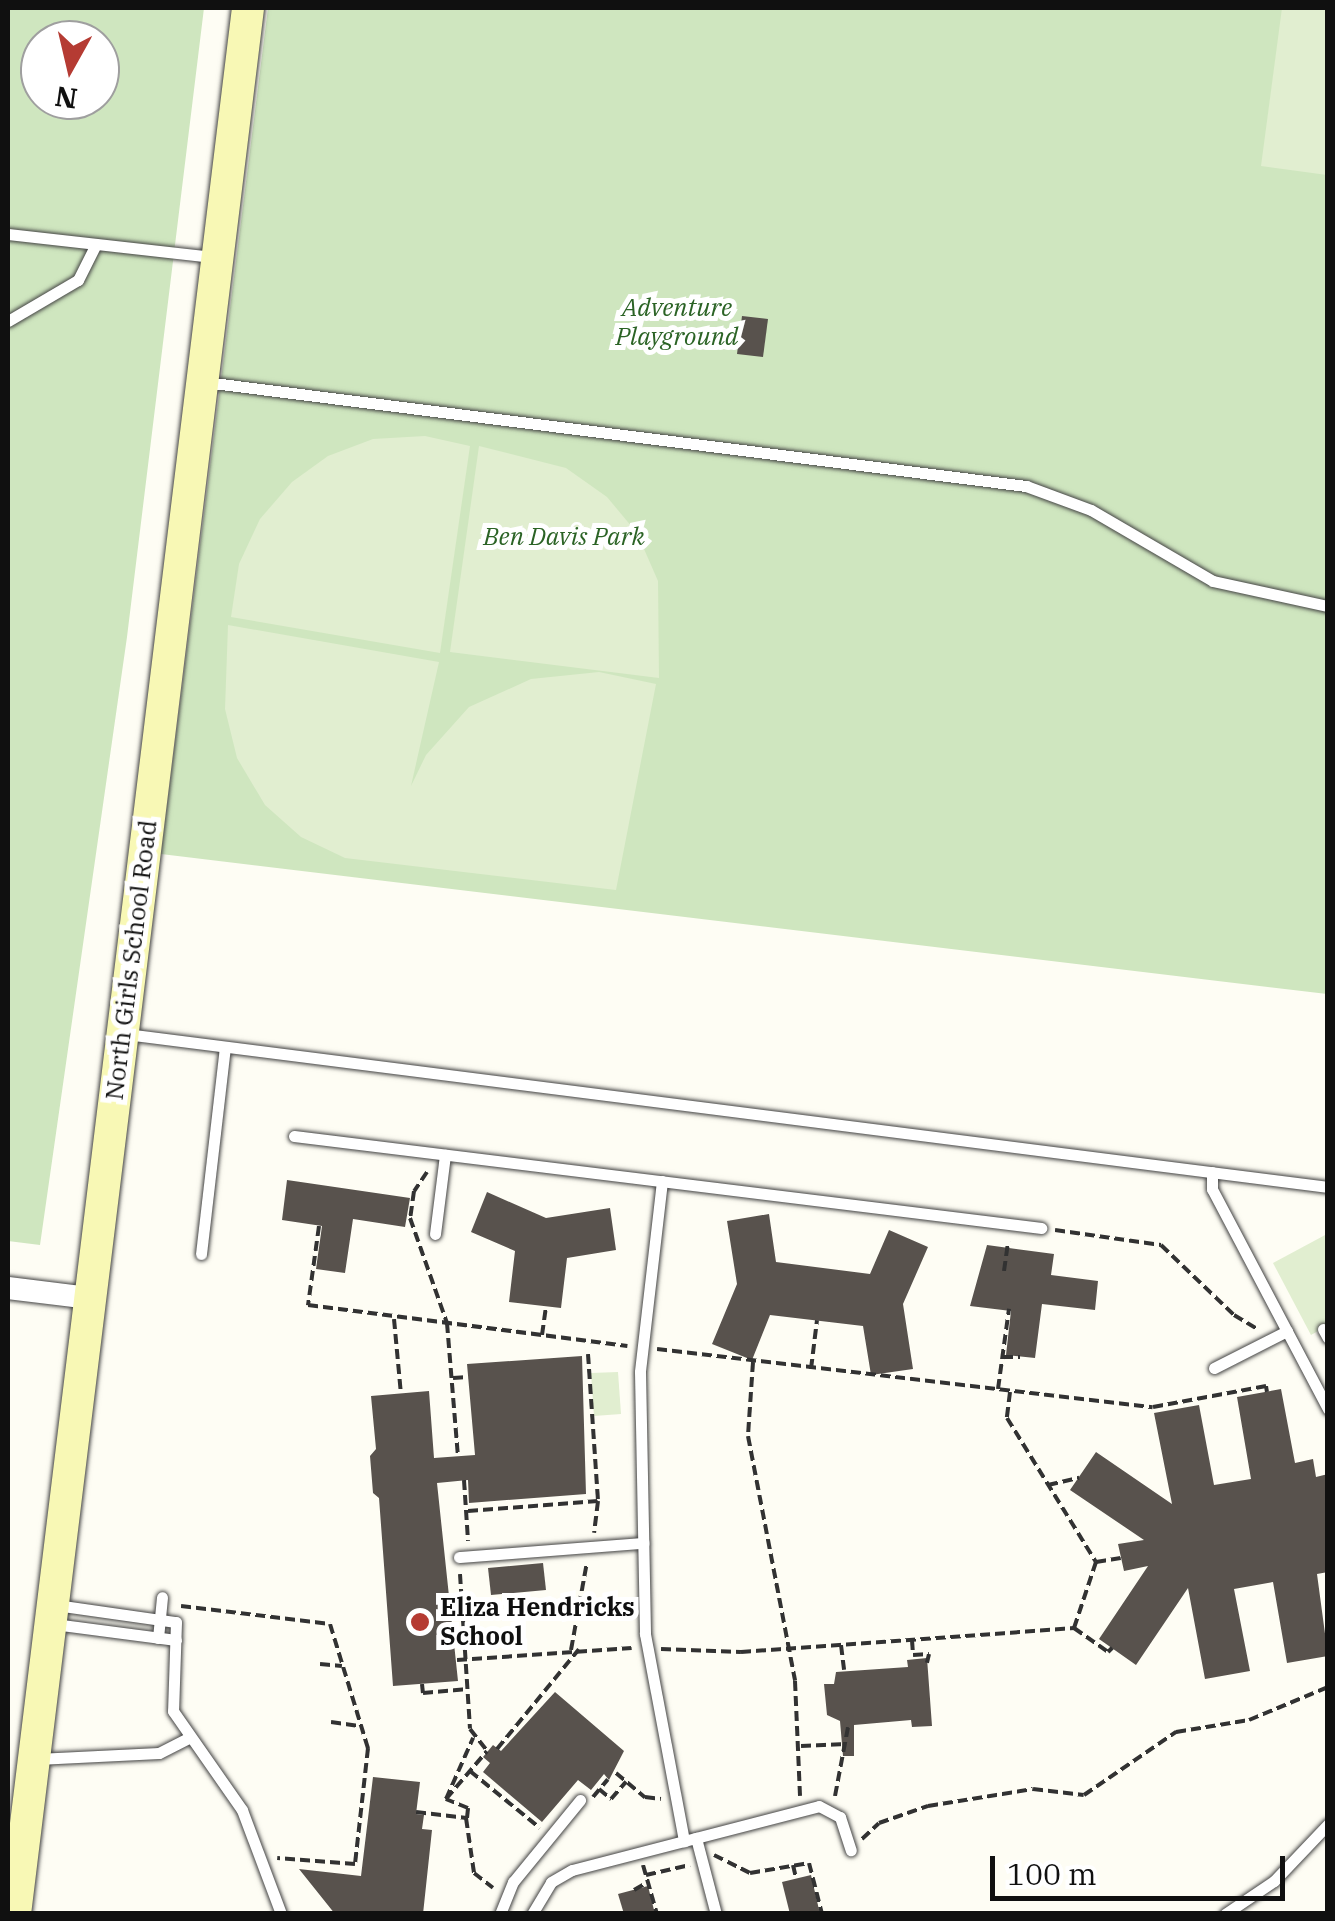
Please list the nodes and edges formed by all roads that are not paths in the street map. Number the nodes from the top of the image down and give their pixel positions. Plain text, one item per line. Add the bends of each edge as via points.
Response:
1 (248, 8) edge
2 (8, 234) edge
3 (96, 244) junction
4 (217, 258) junction
5 (8, 320) edge
6 (202, 381) junction
7 (1328, 606) edge
8 (122, 1034) junction
9 (225, 1047) junction
10 (294, 1136) dead end
11 (445, 1155) junction
12 (1212, 1172) junction
13 (662, 1182) junction
14 (1328, 1187) edge
15 (1041, 1228) road end
16 (434, 1234) dead end
17 (201, 1254) dead end
18 (8, 1288) edge
19 (90, 1298) junction
20 (1287, 1332) junction
21 (1214, 1368) dead end
22 (1328, 1409) edge
23 (642, 1542) junction
24 (459, 1557) road end
25 (162, 1600) road end
26 (51, 1614) junction
27 (160, 1618) junction
28 (158, 1638) junction
29 (176, 1640) junction
30 (188, 1738) junction
31 (34, 1758) junction
32 (580, 1800) dead end
33 (1328, 1824) edge
34 (690, 1839) junction
35 (852, 1850) road end
36 (1244, 1910) edge
37 (15, 1914) edge
38 (281, 1914) edge
39 (500, 1914) edge
40 (532, 1914) edge
41 (716, 1914) edge
42 (1225, 1914) edge

1 - 4 main road, North Girls School Road
2 - 3 lane
3 - 4 lane
3 - 5 lane via 78,280
4 - 6 main road, North Girls School Road
6 - 7 lane via 1026,486 1091,510 1213,581
6 - 8 main road, North Girls School Road
8 - 9 lane
8 - 19 main road, North Girls School Road
9 - 12 lane
9 - 17 lane
10 - 11 lane
11 - 13 lane
11 - 16 lane
12 - 14 lane
12 - 20 lane via 1212,1189
13 - 15 lane
13 - 23 lane via 643,1348
18 - 19 street
19 - 26 main road, North Girls School Road
20 - 21 lane
20 - 22 lane
23 - 24 lane
23 - 34 lane via 646,1648 672,1798
25 - 27 lane
26 - 27 lane
26 - 28 lane
26 - 31 main road, North Girls School Road
27 - 28 lane
27 - 29 lane via 176,1622
28 - 29 lane
29 - 30 lane via 171,1700
30 - 31 lane via 159,1753
30 - 38 lane via 242,1810
31 - 37 main road, North Girls School Road
32 - 39 lane via 504,1897
33 - 36 lane
34 - 35 lane via 832,1809
34 - 40 lane via 562,1875
34 - 41 lane
36 - 42 lane

